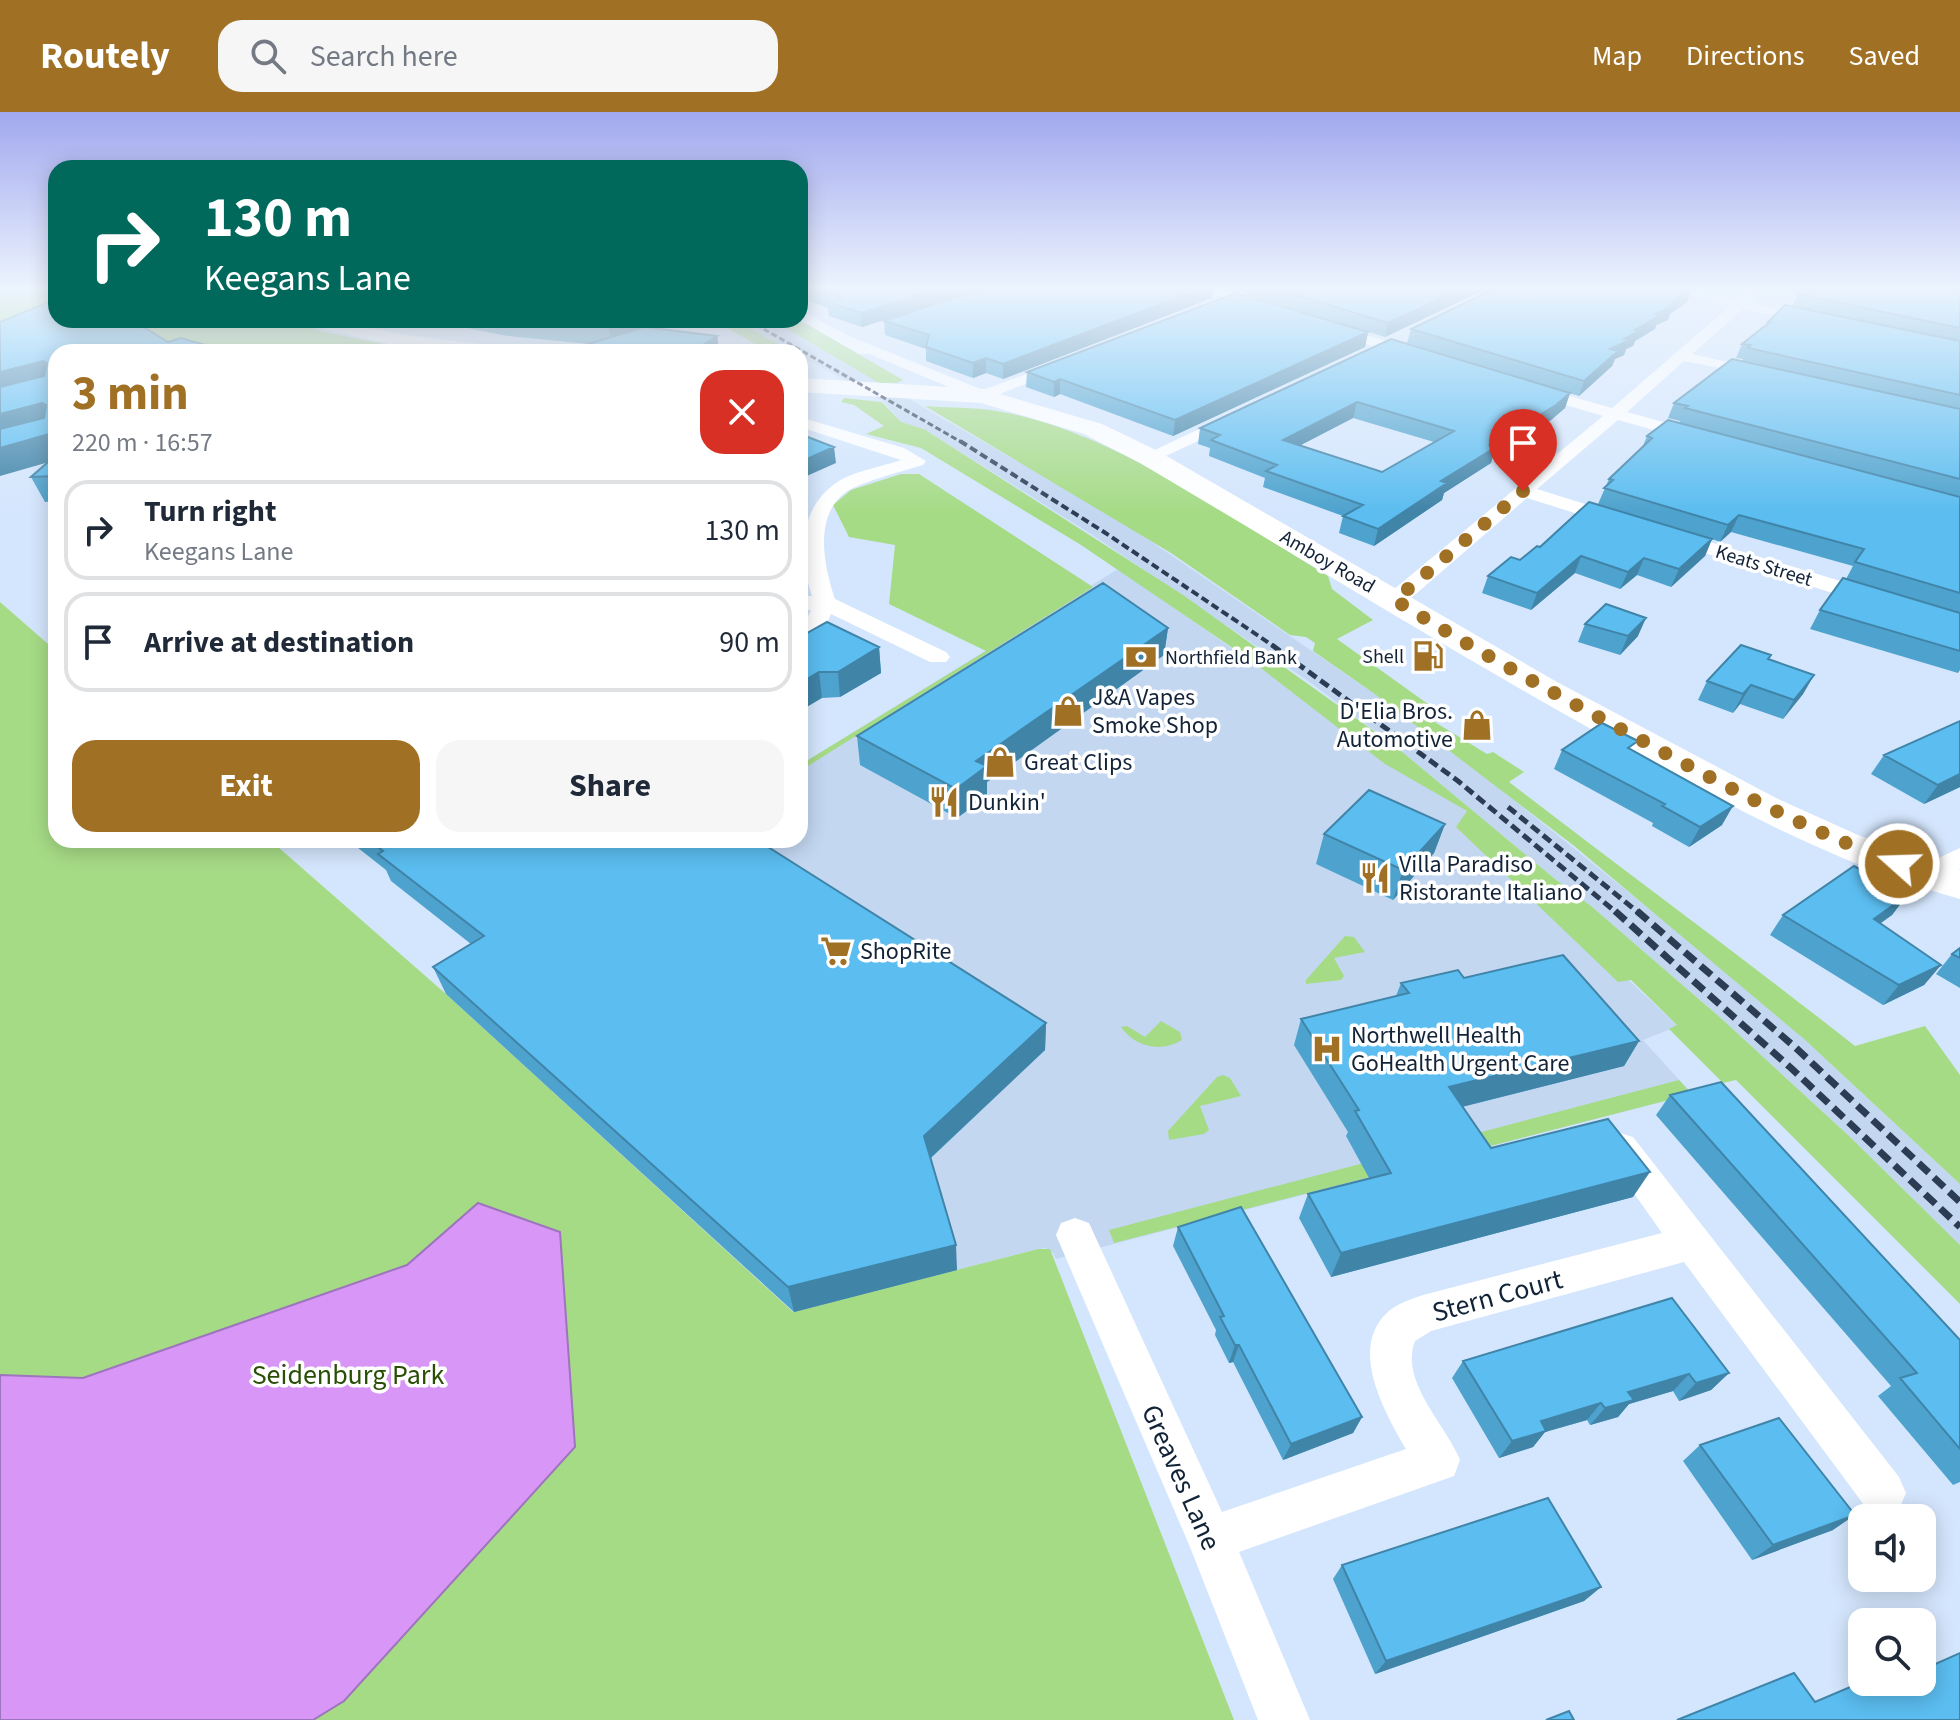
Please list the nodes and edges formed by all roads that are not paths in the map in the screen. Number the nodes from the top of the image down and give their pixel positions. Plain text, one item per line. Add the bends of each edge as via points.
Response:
1 (883, 362) edge
2 (901, 362) edge
3 (1071, 362) edge
4 (1675, 362) edge
5 (1709, 362) edge
6 (1779, 378) edge
7 (1505, 382) edge
8 (808, 385) edge
9 (934, 393) junction
10 (983, 396) junction
11 (1244, 412) edge
12 (1614, 415) junction
13 (808, 424) edge
14 (1715, 442) edge
15 (1149, 457) junction
16 (1523, 491) junction
17 (1395, 600) junction
18 (808, 603) edge
19 (825, 603) junction
20 (1900, 607) edge
21 (808, 630) edge
22 (938, 657) dead end
23 (1949, 872) edge
24 (1611, 1135) edge
25 (1075, 1235) dead end
26 (1692, 1243) junction
27 (1883, 1493) dead end
28 (1210, 1539) junction
29 (1284, 1720) edge

1 - 9 street
2 - 10 street
3 - 10 street
4 - 12 street
5 - 6 street
7 - 12 street
8 - 9 main road, Amboy Road
9 - 10 main road, Amboy Road
10 - 15 main road, Amboy Road via 1093,429
11 - 15 street
12 - 14 street
12 - 16 street
13 - 19 street via 917,461 844,485 823,504 813,537 816,576
15 - 17 main road, Amboy Road
16 - 17 street
16 - 20 street, Keats Street
17 - 23 main road, Amboy Road via 1762,807 1843,844
18 - 19 street
19 - 21 street
19 - 22 street
24 - 26 street
25 - 28 street, Greaves Lane
26 - 27 street
26 - 28 street, Stern Court via 1423,1314 1402,1327 1390,1350 1393,1378 1438,1460
28 - 29 street, Greaves Lane

